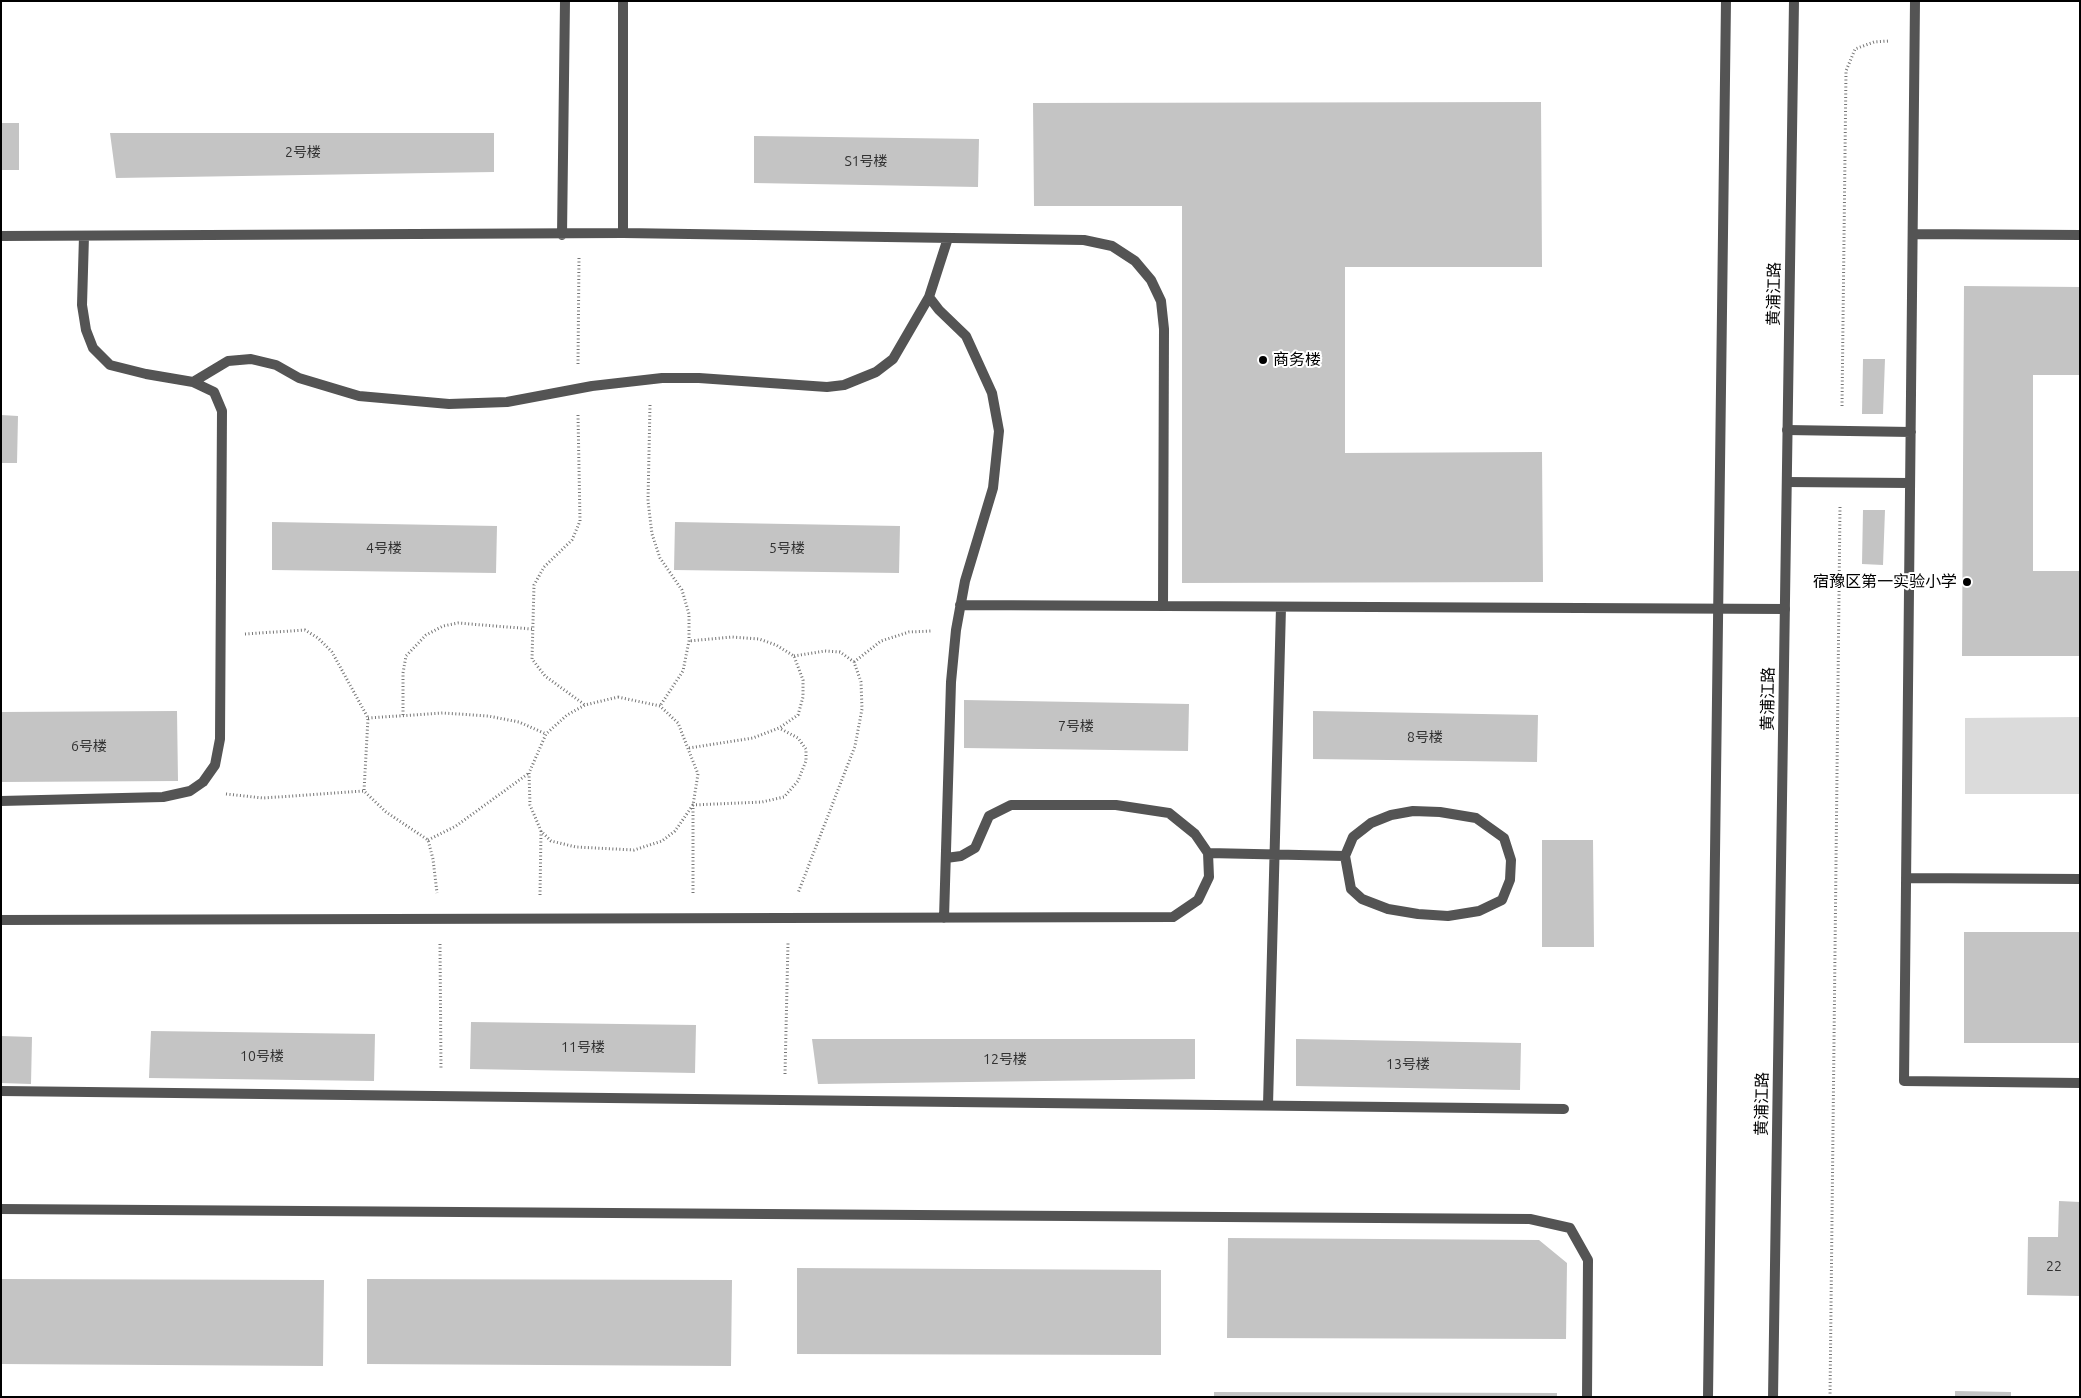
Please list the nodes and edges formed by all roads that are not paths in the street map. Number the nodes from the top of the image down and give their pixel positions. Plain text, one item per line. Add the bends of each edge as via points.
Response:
1 (565, 1) edge
2 (623, 1) edge
3 (1726, 1) edge
4 (1794, 1) edge
5 (1915, 1) edge
6 (623, 233) junction
7 (1913, 234) junction
8 (562, 235) junction
9 (2080, 235) edge
10 (1, 236) edge
11 (84, 236) junction
12 (948, 238) junction
13 (929, 297) junction
14 (193, 382) junction
15 (1787, 430) junction
16 (1911, 432) junction
17 (1787, 482) junction
18 (1910, 483) junction
19 (960, 605) junction
20 (1163, 606) junction
21 (1281, 607) junction
22 (1718, 608) junction
23 (1785, 609) junction
24 (1, 801) edge
25 (1208, 853) junction
26 (1276, 855) junction
27 (1345, 856) junction
28 (946, 858) junction
29 (1906, 878) junction
30 (2080, 879) edge
31 (944, 918) junction
32 (1, 920) edge
33 (2080, 1083) edge
34 (1, 1091) edge
35 (1268, 1105) junction
36 (1564, 1108) dead end
37 (1, 1209) edge
38 (1588, 1397) edge
39 (1708, 1397) edge
40 (1773, 1397) edge

1 - 8 street
2 - 6 street
3 - 22 street
4 - 15 street, 黄浦江路
5 - 7 street
6 - 8 street
6 - 12 street
7 - 9 street
7 - 16 street
8 - 11 street
10 - 11 street
11 - 14 street via 82,305 93,348 110,365
12 - 13 street
12 - 20 street via 1084,240 1112,246 1135,261 1151,280 1161,301 1164,329
13 - 14 street via 893,359 876,372 844,385 827,387 699,378 650,380 578,388 507,402 449,404 359,396 298,378 276,365 251,359 228,361
13 - 19 street via 966,336 992,393 999,431 993,488
14 - 24 street via 214,392 222,411 220,739 215,765 203,782 190,791 163,797
15 - 16 street
15 - 17 street, 黄浦江路
16 - 18 street
17 - 18 street
17 - 23 street, 黄浦江路
18 - 29 street
19 - 20 street
19 - 28 street via 951,682
20 - 21 street
21 - 22 street
21 - 26 street
22 - 23 street
22 - 39 street
23 - 40 street, 黄浦江路
25 - 26 street
25 - 28 street via 1195,834 1169,813 1116,805 1011,805 990,816 975,848 961,856
25 - 31 street via 1209,877 1198,900 1174,917
26 - 27 street
26 - 35 street
27 - 27 street via 1353,837 1371,823 1413,811 1440,812 1476,818 1504,838 1511,860 1510,880 1502,900 1478,911 1448,916 1418,914 1388,909 1362,899 1351,889
28 - 31 street
29 - 30 street
29 - 33 street via 1904,1081
31 - 32 street
34 - 35 street
35 - 36 street
37 - 38 street via 1530,1219 1570,1228 1588,1260

